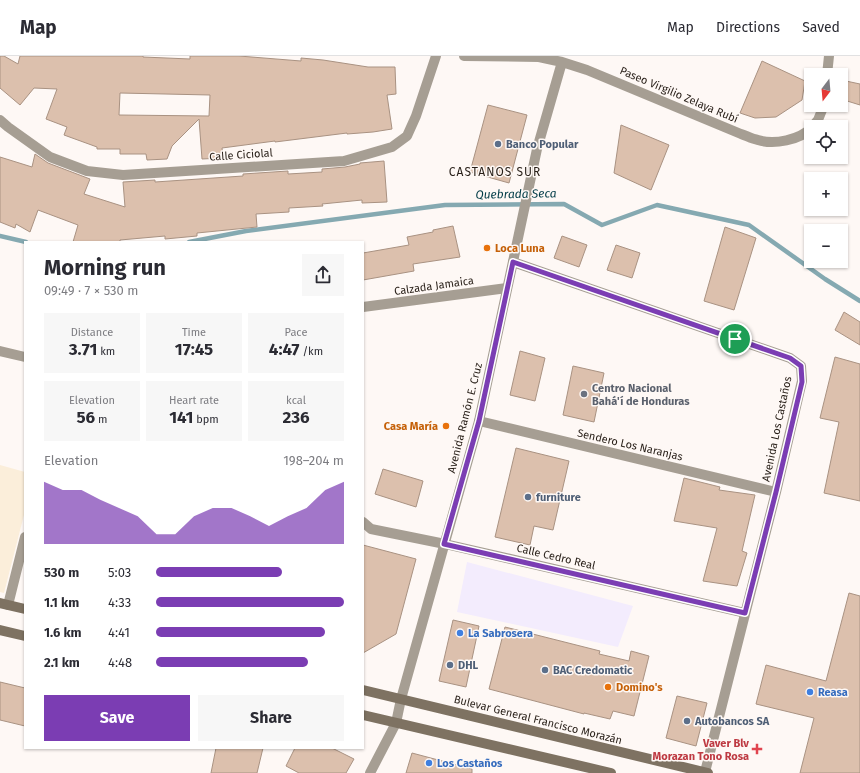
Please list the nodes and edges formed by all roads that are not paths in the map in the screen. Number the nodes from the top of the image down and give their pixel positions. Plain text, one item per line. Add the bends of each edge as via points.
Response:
1 (436, 56) edge
2 (464, 56) edge
3 (829, 56) edge
4 (562, 62) junction
5 (828, 68) edge
6 (0, 120) edge
7 (804, 132) edge
8 (513, 262) junction
9 (507, 288) junction
10 (364, 307) edge
11 (0, 351) edge
12 (24, 357) edge
13 (479, 421) junction
14 (776, 492) junction
15 (364, 523) edge
16 (24, 540) edge
17 (444, 544) junction
18 (4, 604) edge
19 (24, 609) edge
20 (745, 613) junction
21 (0, 632) edge
22 (24, 636) edge
23 (364, 690) edge
24 (401, 699) junction
25 (364, 715) edge
26 (396, 723) junction
27 (370, 773) edge
28 (611, 773) edge
29 (706, 773) edge

1 - 6 street, Calle Ciciolal via 407,136 392,147 344,161 123,175 87,171 50,157
2 - 4 street, Paseo Virgilio Zelaya Rubí via 539,57
3 - 5 street
4 - 7 street, Paseo Virgilio Zelaya Rubí via 760,141 777,142 793,139
4 - 8 street, Avenida Ramón E. Cruz via 537,149
8 - 9 street, Avenida Ramón E. Cruz
8 - 14 street, Avenida Los Castaños via 790,358 801,366 802,382
9 - 10 street, Calzada Jamaica
9 - 13 street, Avenida Ramón E. Cruz
11 - 12 street
13 - 14 street, Sendero Los Naranjas
13 - 17 street, Avenida Ramón E. Cruz
14 - 20 street, Avenida Los Castaños
15 - 17 street, Calle Cedro Real via 371,529
16 - 18 street
17 - 20 street, Calle Cedro Real
17 - 24 street, Avenida Ramón E. Cruz
18 - 19 main road
20 - 29 street, Avenida Los Castaños
21 - 22 main road
23 - 24 main road, Bulevar General Francisco Morazán
24 - 26 street, Avenida Ramón E. Cruz
24 - 29 main road, Bulevar General Francisco Morazán
25 - 26 main road
26 - 27 street, Avenida Ramón E. Cruz
26 - 28 main road

